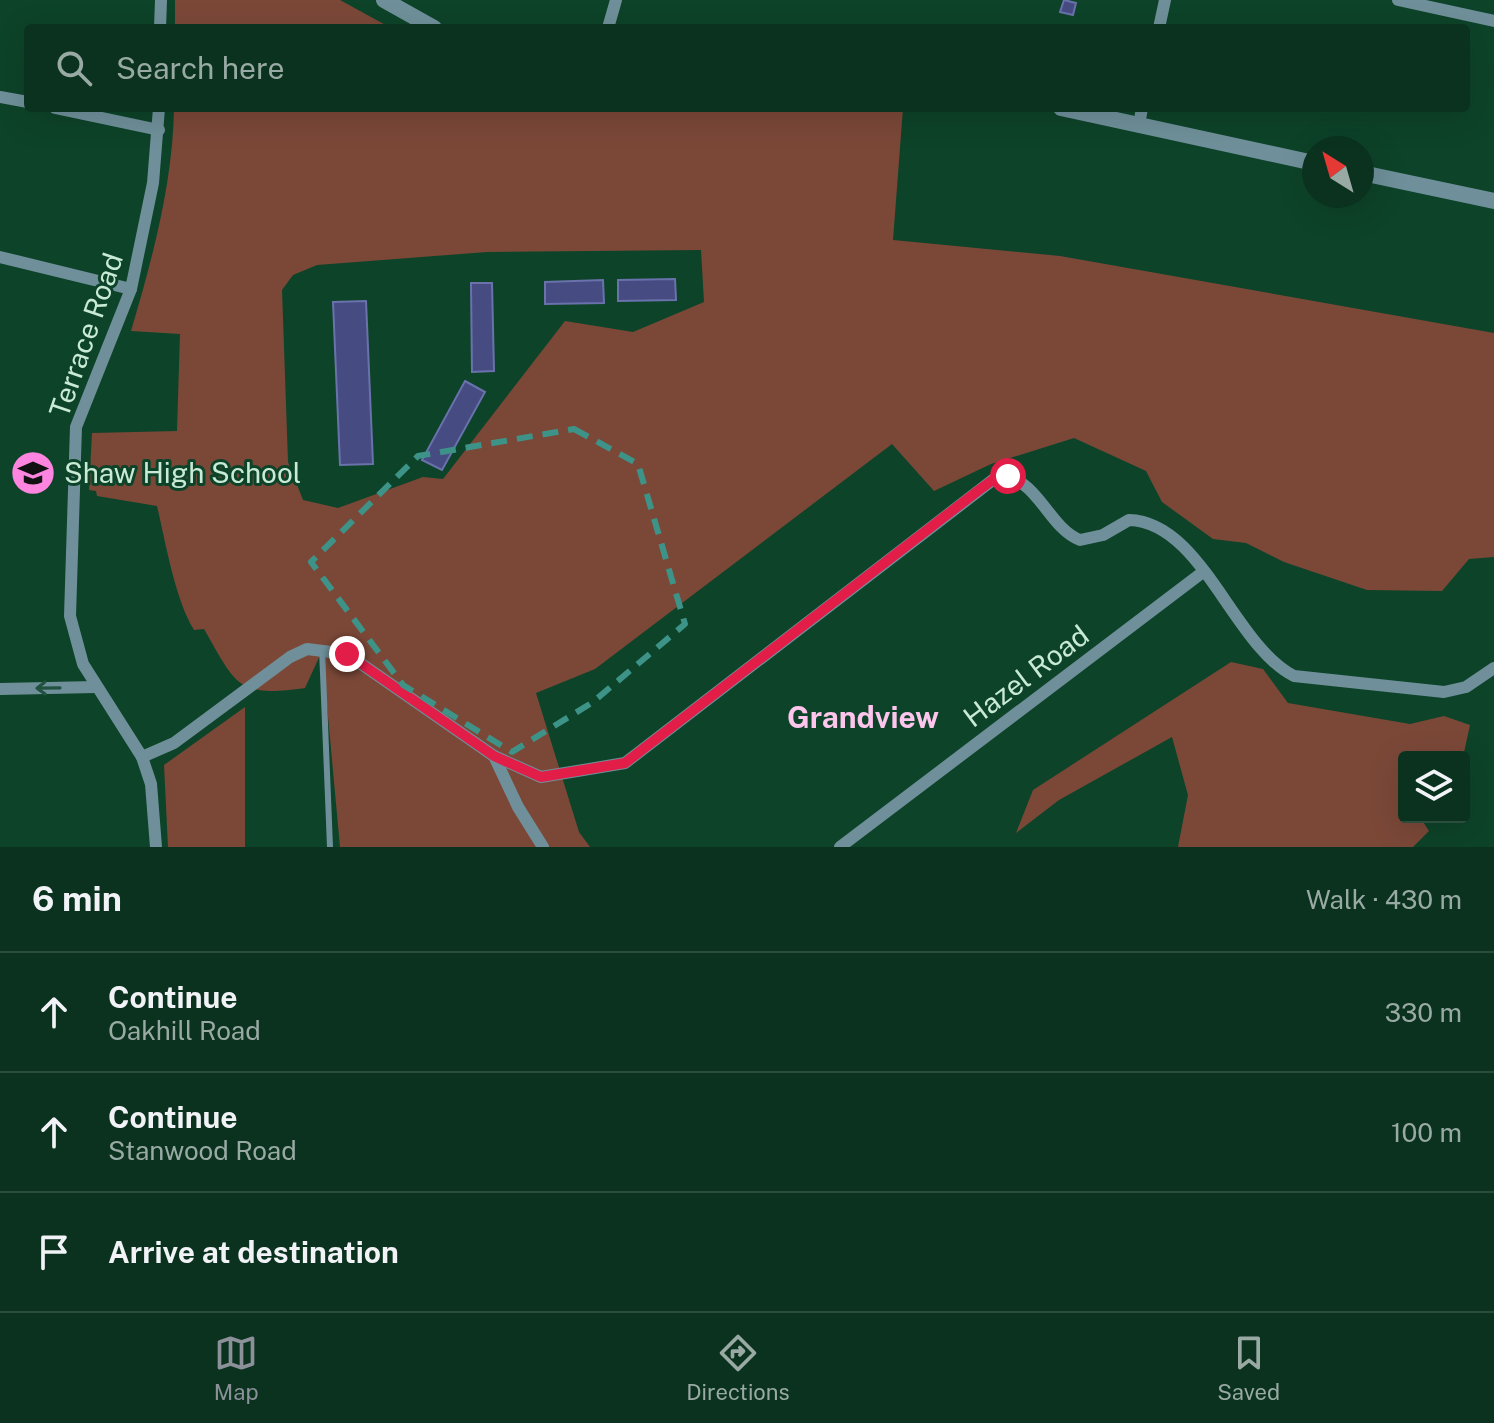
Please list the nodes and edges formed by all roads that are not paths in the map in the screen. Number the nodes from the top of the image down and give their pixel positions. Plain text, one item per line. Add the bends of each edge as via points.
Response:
1 (161, 0) edge
2 (384, 0) edge
3 (607, 0) edge
4 (616, 0) edge
5 (1165, 0) edge
6 (1398, 0) edge
7 (1494, 21) edge
8 (160, 24) edge
9 (427, 24) edge
10 (607, 24) edge
11 (607, 24) edge
12 (1160, 24) edge
13 (0, 97) edge
14 (24, 101) edge
15 (74, 112) edge
16 (159, 112) edge
17 (1100, 112) edge
18 (1140, 116) edge
19 (159, 130) junction
20 (1302, 160) edge
21 (1374, 176) edge
22 (1494, 201) edge
23 (0, 257) edge
24 (131, 289) junction
25 (1203, 572) junction
26 (322, 649) junction
27 (1494, 668) edge
28 (96, 687) junction
29 (0, 689) edge
30 (494, 756) junction
31 (142, 757) junction
32 (156, 847) edge
33 (330, 847) edge
34 (543, 847) edge
35 (840, 847) edge

1 - 8 street
2 - 9 street
3 - 10 street
4 - 11 street
5 - 12 street
6 - 7 street
13 - 14 street
15 - 19 street
16 - 19 street, Terrace Road
17 - 18 street
18 - 20 street
19 - 24 street, Terrace Road
21 - 22 street
23 - 24 street
24 - 28 street, Terrace Road via 76,427 70,616 76,646
25 - 27 street via 1263,650 1294,676 1444,692 1466,687
25 - 30 street via 1184,548 1147,523 1129,520 1103,535 1080,540 1061,529 1022,480 994,479 625,763 541,777
25 - 35 street, Hazel Road
26 - 30 street via 347,654
26 - 31 street via 290,657 174,743
26 - 33 lane
28 -> 29 street
28 - 31 street, Terrace Road
30 - 34 street
31 - 32 street, Terrace Road via 151,784

